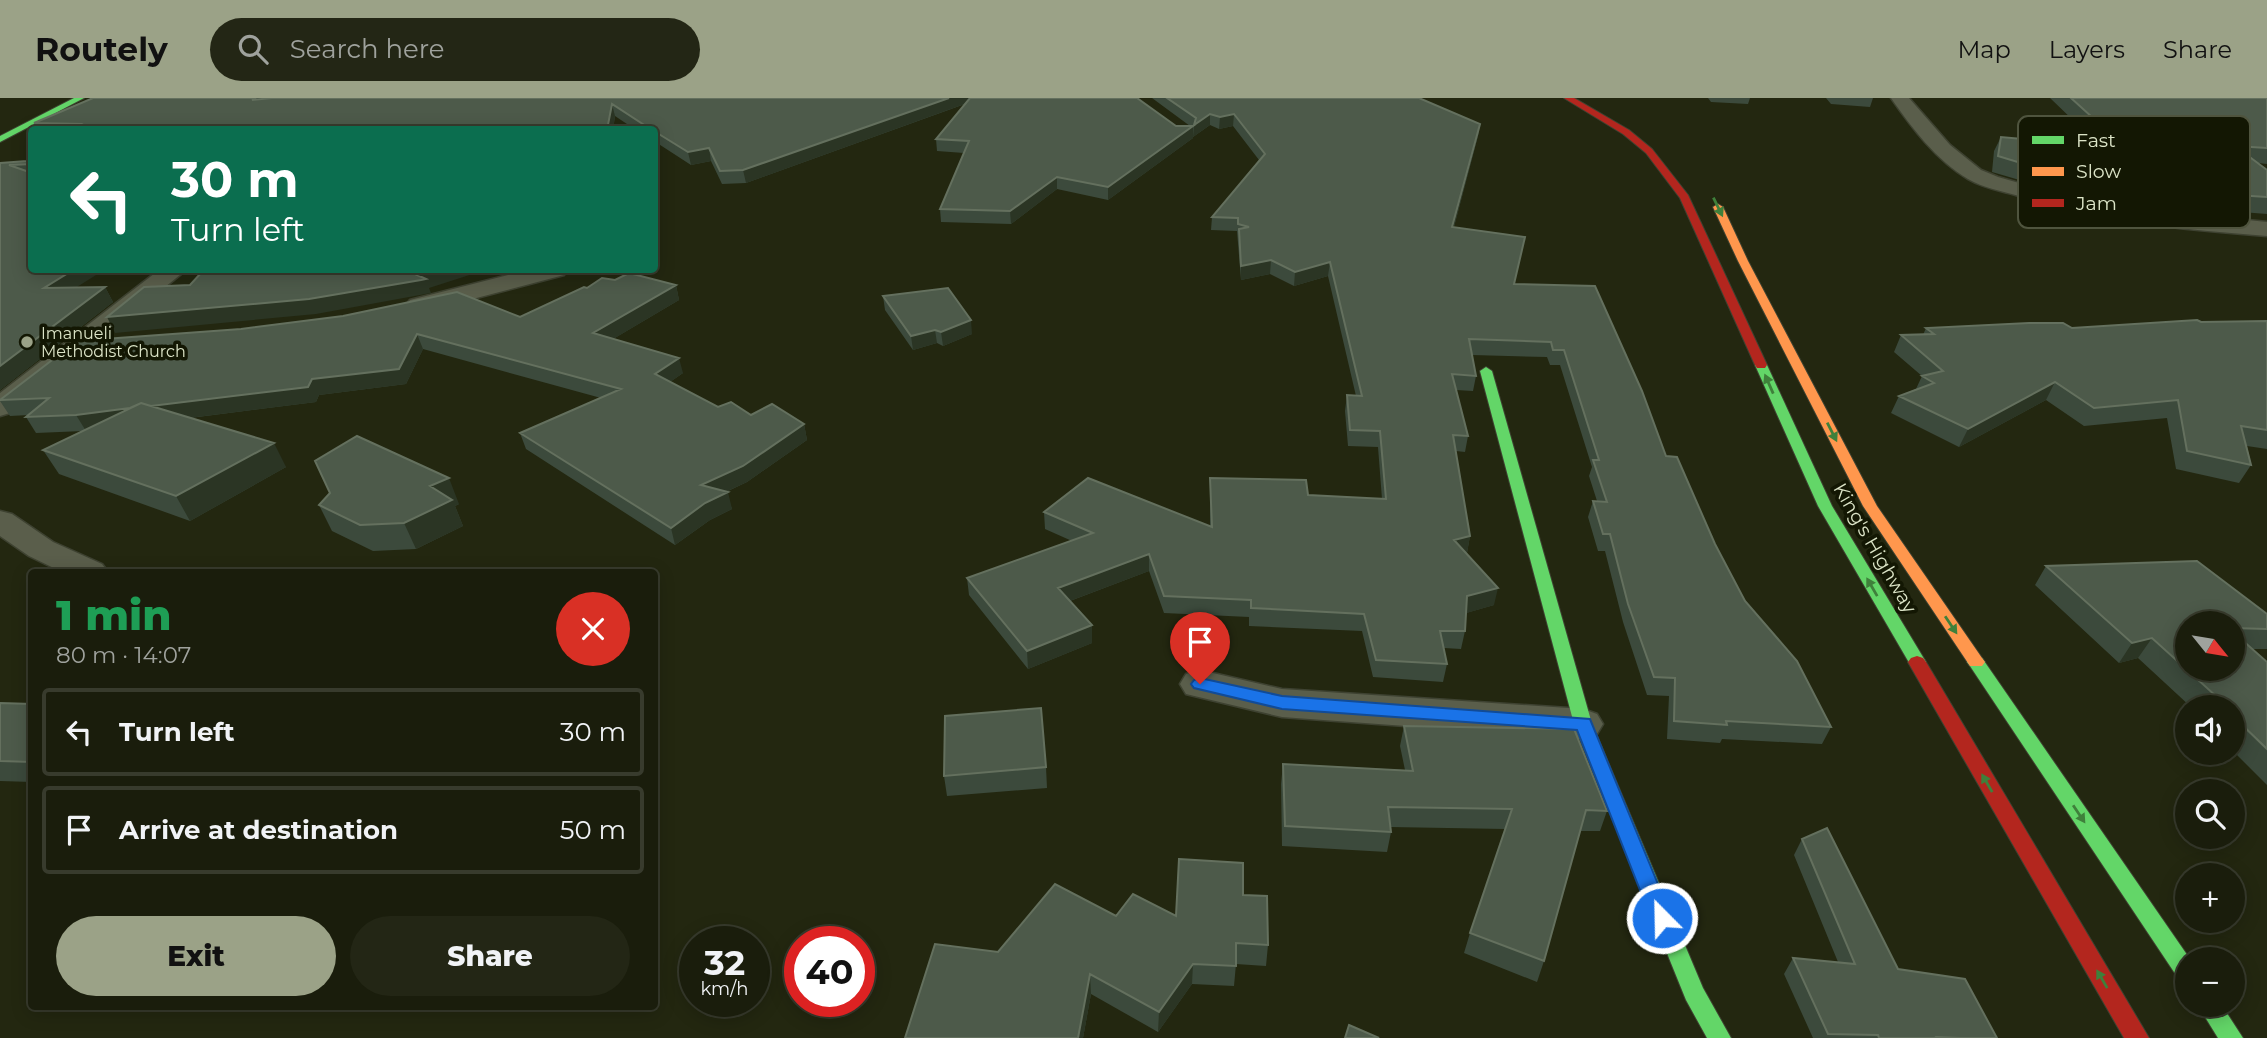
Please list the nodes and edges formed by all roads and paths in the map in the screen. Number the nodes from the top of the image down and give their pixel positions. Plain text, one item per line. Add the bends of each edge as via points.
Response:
1 (80, 98) edge
2 (1568, 98) edge
3 (1597, 98) edge
4 (1900, 98) edge
5 (1642, 124) dead end
6 (0, 139) edge
7 (1708, 189) dead end
8 (2018, 189) edge
9 (170, 273) edge
10 (544, 273) edge
11 (400, 309) edge
12 (118, 342) edge
13 (79, 346) junction
14 (1486, 371) dead end
15 (0, 407) edge
16 (0, 521) edge
17 (84, 569) edge
18 (1200, 684) dead end
19 (1583, 724) junction
20 (2175, 955) edge
21 (2217, 1017) edge
22 (1719, 1038) edge
23 (2137, 1038) edge
24 (2231, 1038) edge

1 - 6 main road
23 -> 2 main road, King's Highway via 1825,506 1685,197 1642,145
3 - 5 main road
4 - 8 street via 1936,144 1977,175
7 -> 20 main road, King's Highway via 1870,506
9 - 13 street
10 - 11 street
12 - 13 street
13 - 15 street
14 - 19 main road
16 - 17 street via 41,549
18 - 19 street via 1282,703
19 - 22 main road via 1688,981
21 - 24 main road

